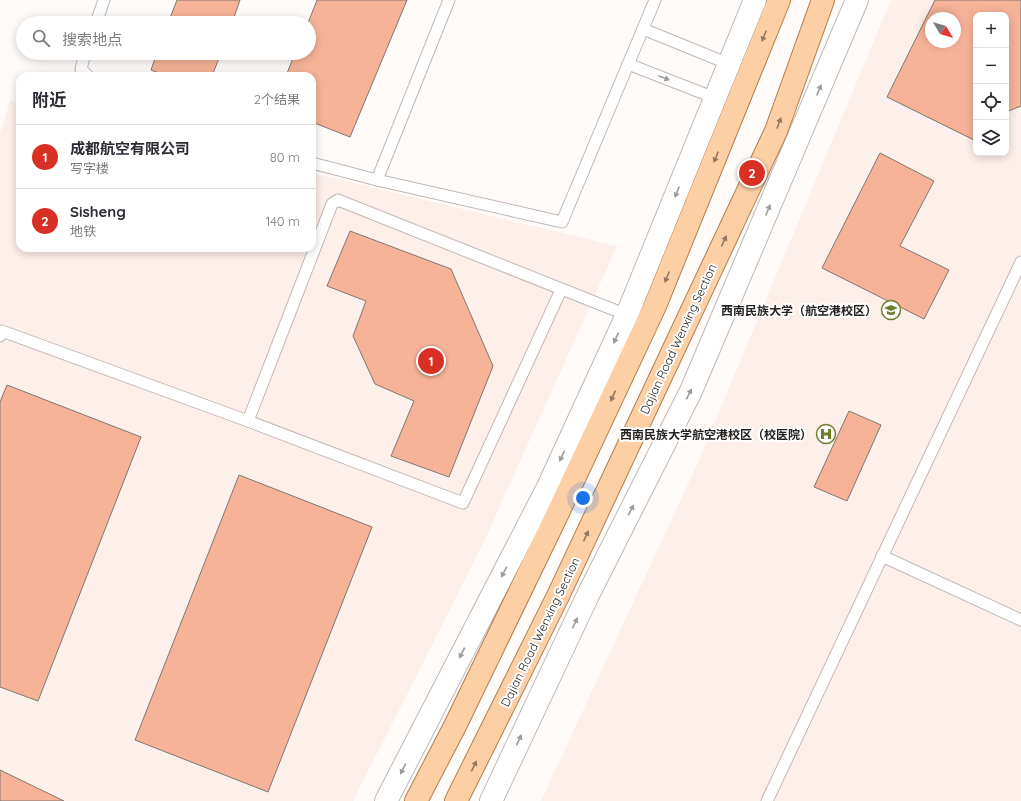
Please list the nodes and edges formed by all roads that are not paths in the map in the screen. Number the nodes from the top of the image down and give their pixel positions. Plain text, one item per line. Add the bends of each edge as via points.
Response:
1 (104, 0) edge
2 (449, 0) edge
3 (655, 0) edge
4 (755, 0) edge
5 (779, 0) edge
6 (823, 0) edge
7 (857, 0) edge
8 (98, 16) edge
9 (643, 29) junction
10 (83, 60) edge
11 (628, 64) junction
12 (729, 64) junction
13 (84, 72) edge
14 (715, 98) junction
15 (316, 164) edge
16 (376, 180) junction
17 (316, 245) edge
18 (313, 252) edge
19 (1021, 262) edge
20 (561, 290) junction
21 (627, 315) junction
22 (0, 336) edge
23 (248, 420) junction
24 (882, 556) junction
25 (1021, 620) edge
26 (386, 801) edge
27 (416, 801) edge
28 (456, 801) edge
29 (491, 801) edge
30 (767, 801) edge

1 - 8 lane
2 - 16 lane
3 - 9 lane
4 - 12 street
5 -> 27 main road via 656,306 455,726
28 -> 6 main road, Dajian Road Wenxing Section via 561,590 776,131
29 -> 7 street via 588,595 690,391
9 - 11 lane
9 - 12 lane
10 - 13 lane via 81,69
11 -> 14 lane
11 - 16 lane via 562,222
12 - 14 street
14 -> 21 street
15 - 16 lane
17 - 20 lane via 332,204 338,200
18 - 23 lane
19 - 24 lane
20 - 21 lane
20 - 23 lane via 463,503
21 -> 26 street via 547,489
22 - 23 lane via 2,331
24 - 25 lane
24 - 30 lane

